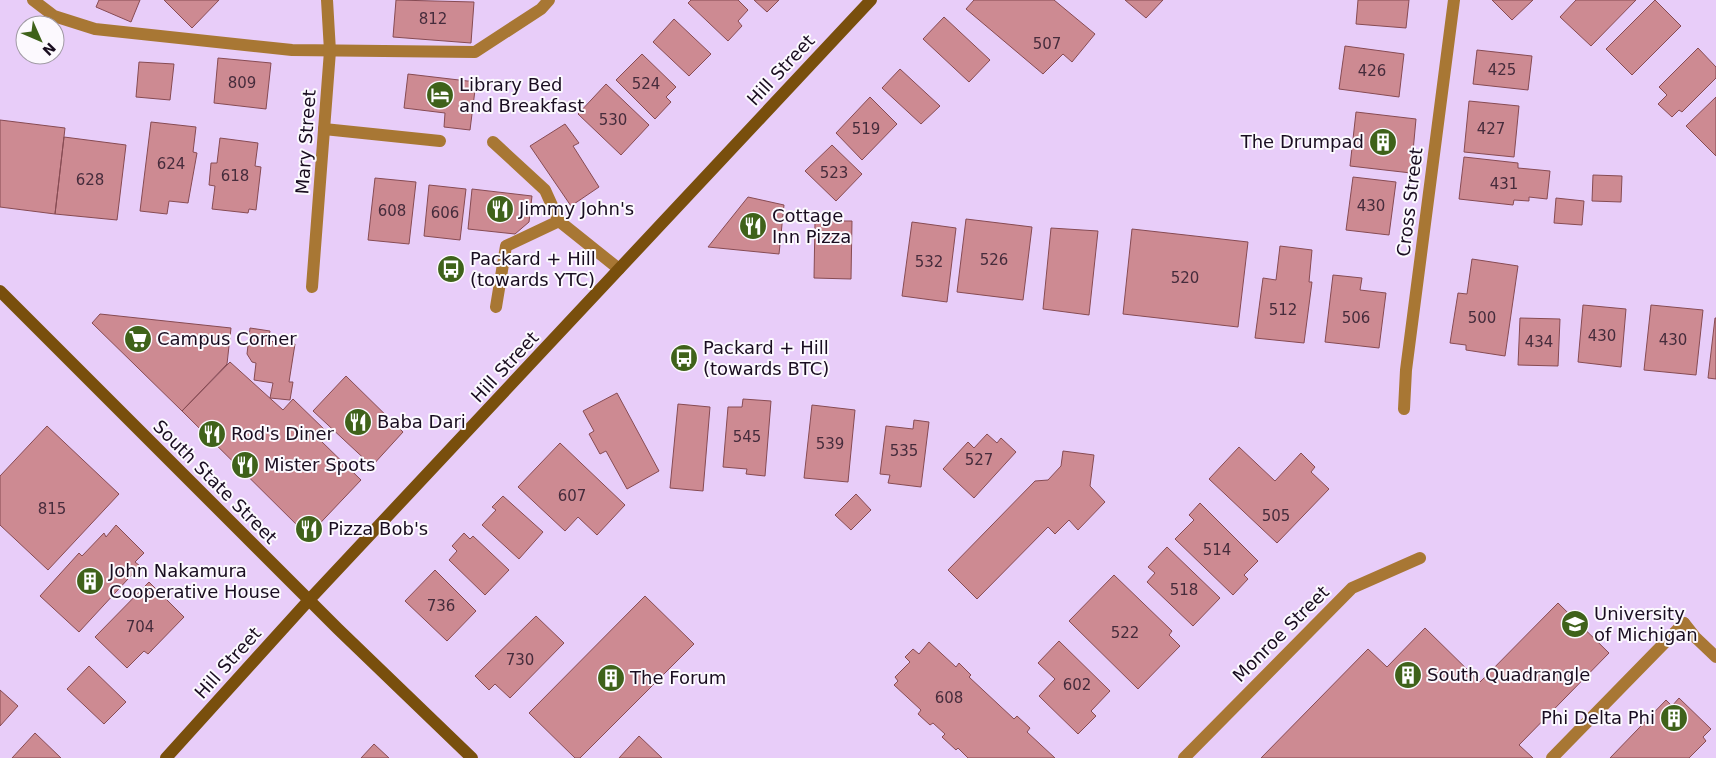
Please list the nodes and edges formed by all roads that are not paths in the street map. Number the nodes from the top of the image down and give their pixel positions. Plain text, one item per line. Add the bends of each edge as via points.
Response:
1 (33, 0) edge
2 (327, 0) edge
3 (549, 0) edge
4 (871, 0) edge
5 (1454, 0) edge
6 (330, 51) junction
7 (324, 129) junction
8 (440, 140) dead end
9 (493, 142) dead end
10 (559, 221) junction
11 (619, 269) junction
12 (312, 287) dead end
13 (0, 291) edge
14 (496, 307) dead end
15 (1404, 409) dead end
16 (1420, 558) dead end
17 (309, 600) junction
18 (1716, 657) edge
19 (166, 758) edge
20 (472, 758) edge
21 (1184, 758) edge
22 (1552, 758) edge

1 - 6 street via 54,16 95,29 292,50
2 - 6 street, Mary Street
3 - 6 street via 541,9 476,52
4 - 11 street, Hill Street
5 - 15 street, Cross Street via 1406,370
6 - 7 street, Mary Street
7 - 8 street
7 - 12 street, Mary Street
9 - 10 street via 545,190
10 - 11 street
10 - 14 street via 506,246
11 - 17 street, Hill Street
13 - 17 street, South State Street
16 - 21 street, Monroe Street via 1352,588
17 - 19 street, Hill Street
17 - 20 street, South State Street
18 - 22 street via 1684,623

